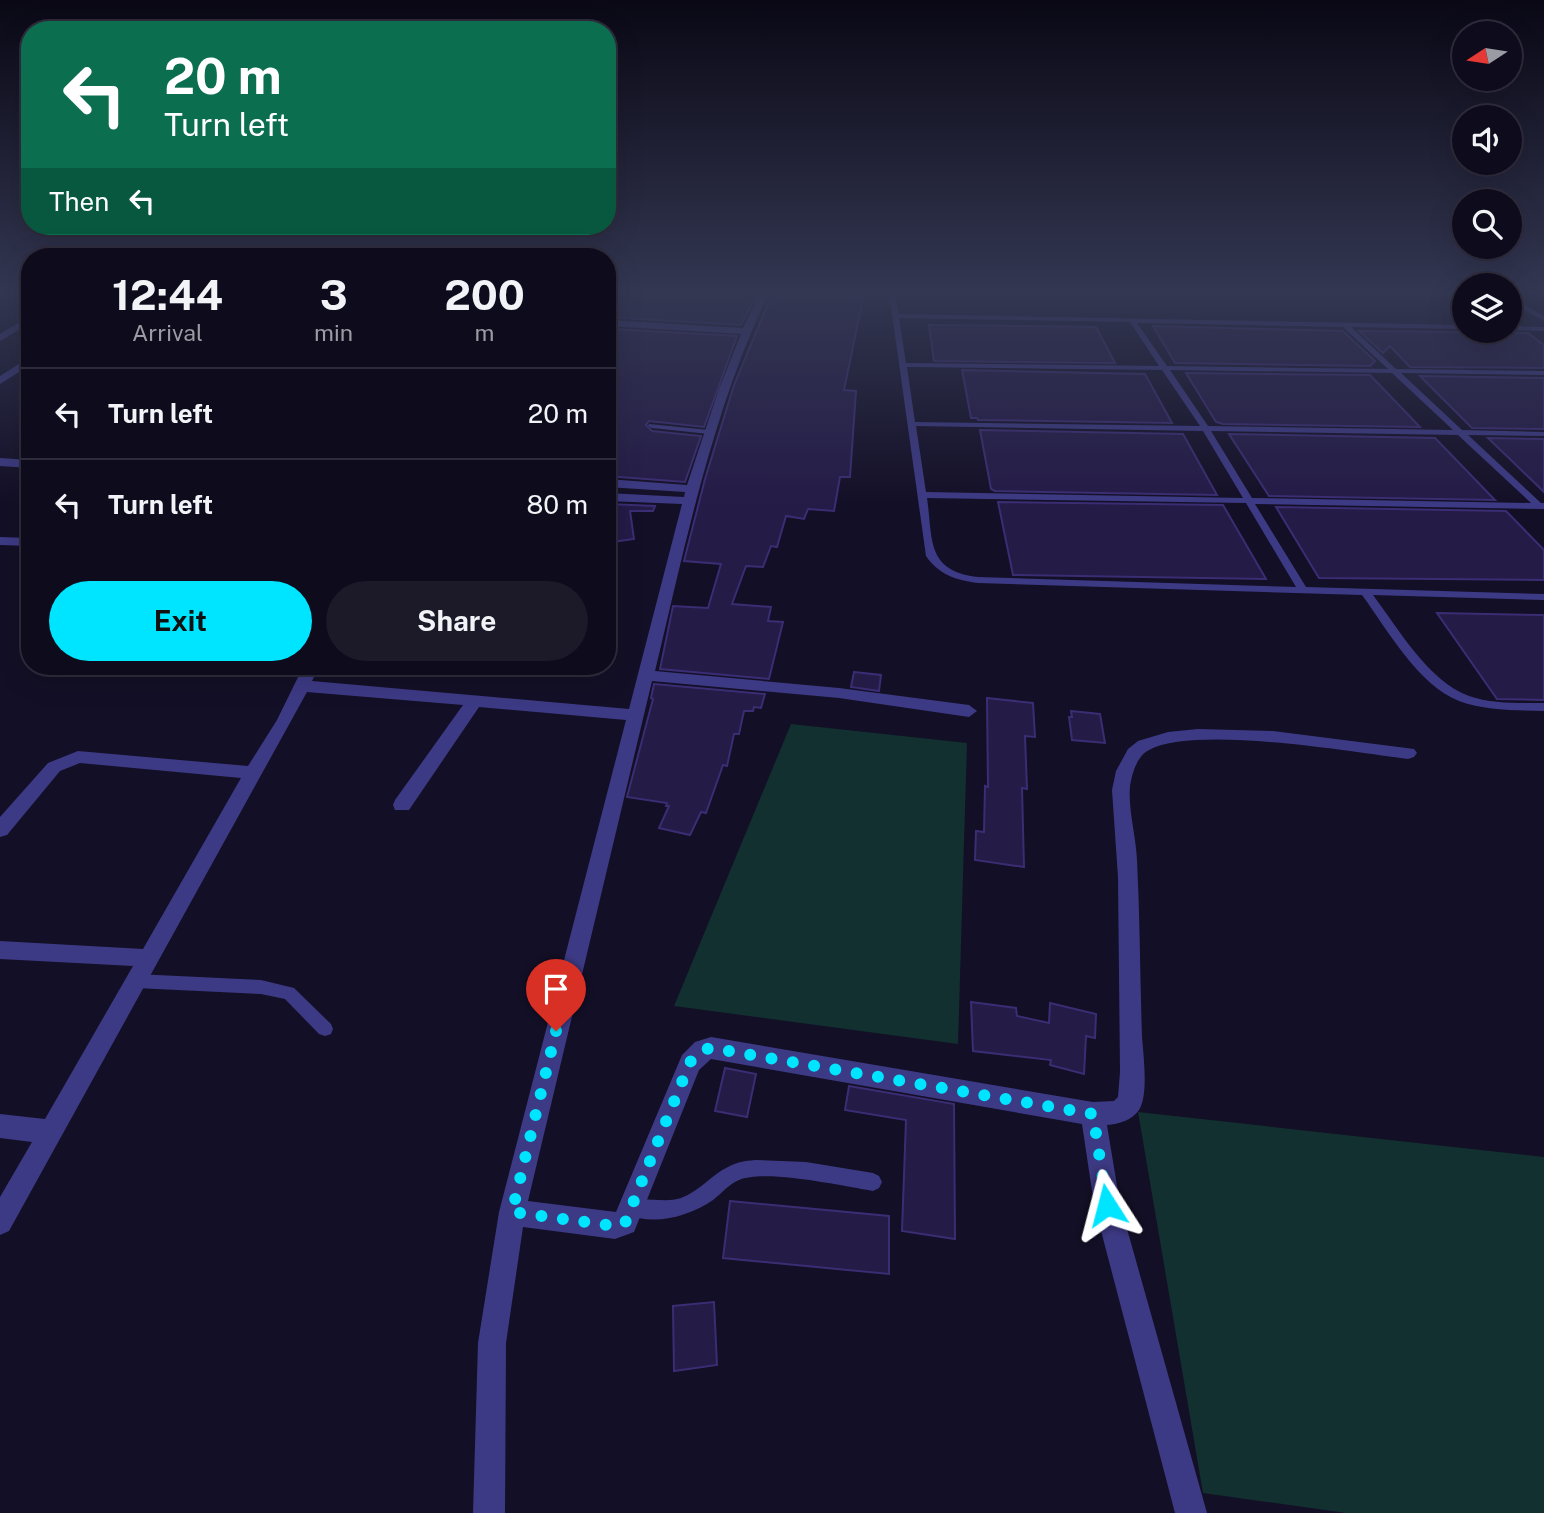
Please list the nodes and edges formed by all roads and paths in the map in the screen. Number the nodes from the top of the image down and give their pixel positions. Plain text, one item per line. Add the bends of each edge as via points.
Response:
1 (734, 363) edge
2 (1163, 363) edge
3 (1386, 363) edge
4 (902, 365) joint
5 (21, 366) edge
6 (1167, 368) junction
7 (1395, 371) junction
8 (1544, 373) edge
9 (1, 380) edge
10 (911, 424) junction
11 (652, 426) dead end
12 (1205, 428) junction
13 (709, 432) junction
14 (1460, 432) junction
15 (1544, 434) edge
16 (0, 462) edge
17 (21, 463) edge
18 (616, 484) edge
19 (691, 495) junction
20 (922, 495) junction
21 (616, 496) edge
22 (1251, 501) junction
23 (1542, 508) edge
24 (0, 541) edge
25 (21, 542) edge
26 (1302, 589) junction
27 (1366, 593) junction
28 (1544, 597) edge
29 (308, 675) edge
30 (646, 675) junction
31 (304, 686) junction
32 (475, 701) junction
33 (1544, 707) edge
34 (969, 711) dead end
35 (635, 715) junction
36 (1408, 753) dead end
37 (253, 773) junction
38 (402, 805) dead end
39 (0, 830) edge
40 (0, 950) edge
41 (149, 958) junction
42 (136, 981) junction
43 (326, 1029) dead end
44 (1093, 1114) junction
45 (0, 1125) edge
46 (53, 1132) junction
47 (873, 1182) dead end
48 (632, 1208) junction
49 (512, 1212) junction
50 (0, 1222) edge
51 (489, 1513) edge
52 (1191, 1513) edge

1 - 13 street
2 - 6 lane
3 - 7 lane
4 - 6 lane
4 - 10 lane
5 - 9 street
6 - 7 lane
6 - 12 lane
7 - 8 lane
7 - 14 lane
10 - 12 lane
10 - 20 lane
11 - 13 lane
12 - 14 lane
12 - 22 lane
13 - 19 street
14 - 15 lane
14 - 23 lane
16 - 17 street
18 - 19 street
19 - 21 street
19 - 30 street
20 - 22 lane
20 - 26 lane via 930,556 959,578
22 - 23 lane
22 - 26 lane
24 - 25 street
26 - 27 lane
27 - 28 lane
27 - 33 lane via 1431,676 1453,693 1493,705
29 - 31 street
30 - 34 street
30 - 35 street
31 - 32 street
31 - 37 street
32 - 35 street
32 - 38 street
35 - 49 street
36 - 44 street via 1202,735 1165,738 1142,746 1129,760 1121,790 1127,846 1130,1103 1118,1112
37 - 39 street via 78,757 54,767
37 - 41 street
40 - 41 street
41 - 42 street
42 - 43 lane via 261,987 289,993
42 - 46 street
44 - 48 street via 711,1048 690,1062
44 - 52 street via 1107,1205
45 - 46 street
46 - 50 street
47 - 48 lane via 763,1168 735,1172 695,1203 680,1208 660,1212
48 - 49 street via 621,1226
49 - 51 street via 492,1343

